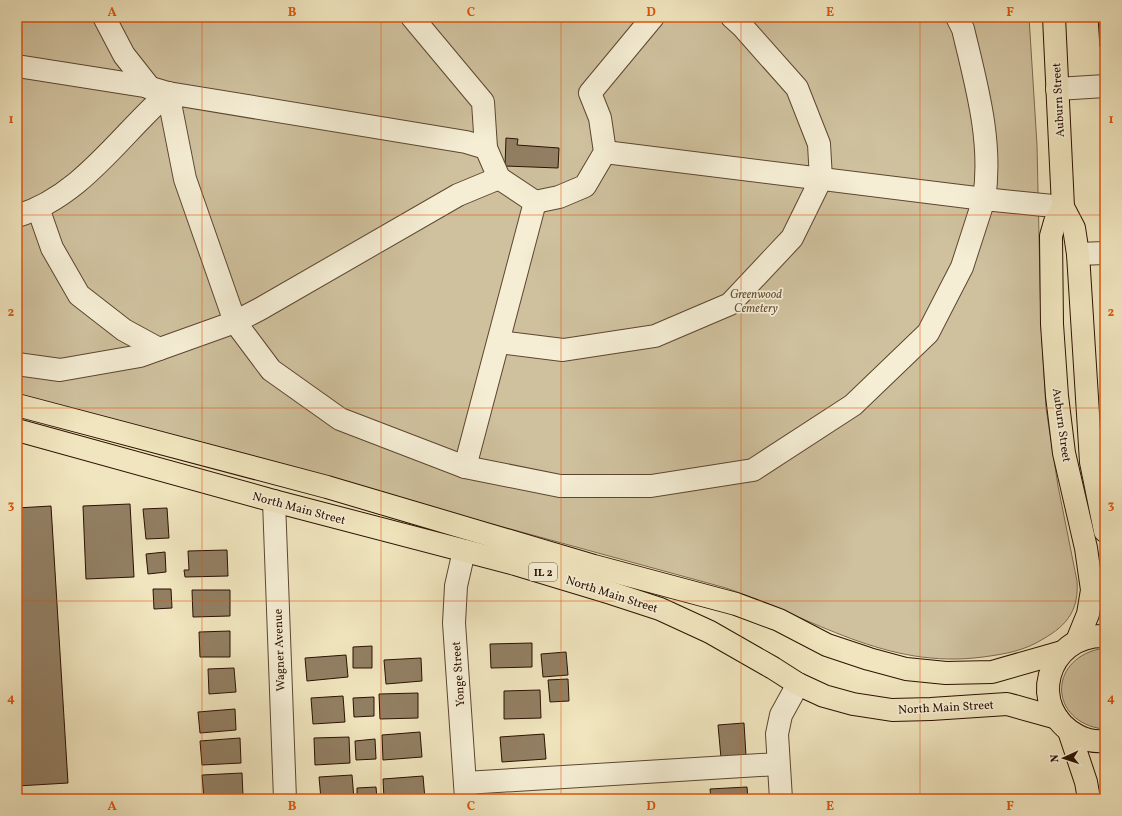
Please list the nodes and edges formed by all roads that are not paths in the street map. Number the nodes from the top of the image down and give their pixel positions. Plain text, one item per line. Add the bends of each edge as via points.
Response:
1 (104, 17) edge
2 (412, 17) edge
3 (653, 17) edge
4 (732, 17) edge
5 (956, 17) edge
6 (1054, 17) edge
7 (17, 66) edge
8 (1105, 86) edge
9 (1057, 89) junction
10 (159, 90) junction
11 (486, 148) junction
12 (605, 152) junction
13 (500, 178) junction
14 (821, 179) junction
15 (984, 199) junction
16 (535, 202) junction
17 (1063, 207) junction
18 (38, 208) junction
19 (17, 216) edge
20 (1105, 253) edge
21 (1078, 254) junction
22 (235, 322) junction
23 (499, 342) junction
24 (159, 349) junction
25 (17, 364) edge
26 (17, 405) edge
27 (17, 430) edge
28 (465, 467) junction
29 (274, 501) junction
30 (1105, 531) edge
31 (464, 551) junction
32 (1105, 636) edge
33 (1069, 646) junction
34 (798, 684) junction
35 (1063, 725) junction
36 (1105, 741) edge
37 (778, 764) junction
38 (466, 791) edge
39 (285, 799) edge
40 (781, 799) edge
41 (1089, 799) edge

1 - 10 street via 124,56
2 - 11 street via 483,102
3 - 12 street via 590,93 600,118
4 - 14 street via 797,88 819,144
5 - 15 street via 963,29 981,106 988,176
6 - 9 main road, Auburn Street
7 - 10 street
8 - 9 street
9 - 17 main road, Auburn Street
10 - 11 street via 466,142
10 - 18 street via 148,110 101,162 61,196
10 - 22 street via 185,179
11 - 13 street
12 - 14 street
12 - 16 street via 584,186 559,197
13 - 16 street
13 - 22 street via 458,195
14 - 15 street
14 - 23 street via 792,238 730,304 655,336 563,350
15 - 17 street
15 - 28 street via 962,267 928,333 854,405 752,470 651,486 560,486
16 - 23 street
17 - 21 main road, Auburn Street via 1074,228
17 - 33 main road, Auburn Street via 1051,236 1056,396 1064,453 1086,548 1092,590 1088,614
18 - 19 street
18 - 24 street via 52,248 79,295 124,330
20 - 21 street
21 - 30 main road, Auburn Street via 1091,462
22 - 24 street
22 - 28 street via 271,370 340,418
23 - 28 street
24 - 25 street via 140,356 60,370
26 - 33 main road, North Main Street / IL 2 via 327,487 594,566 736,604 779,620 827,645 869,660 946,673 992,672
27 - 29 main road, North Main Street / IL 2
29 - 31 main road, North Main Street / IL 2
29 - 39 street, Wagner Avenue
31 - 34 main road, North Main Street / IL 2 via 537,570 660,609 710,632
31 - 38 street, Yonge Street via 454,602
32 - 33 main road, North Main Street via 1093,636
33 - 35 main road, Auburn Street via 1052,667 1048,684 1050,702
34 - 35 main road, North Main Street / IL 2 via 824,696 892,710 931,710 1007,704
34 - 37 street via 781,715 777,734
35 - 36 main road, North Main Street via 1084,739
35 - 41 main road via 1086,782
37 - 38 street
37 - 40 street

